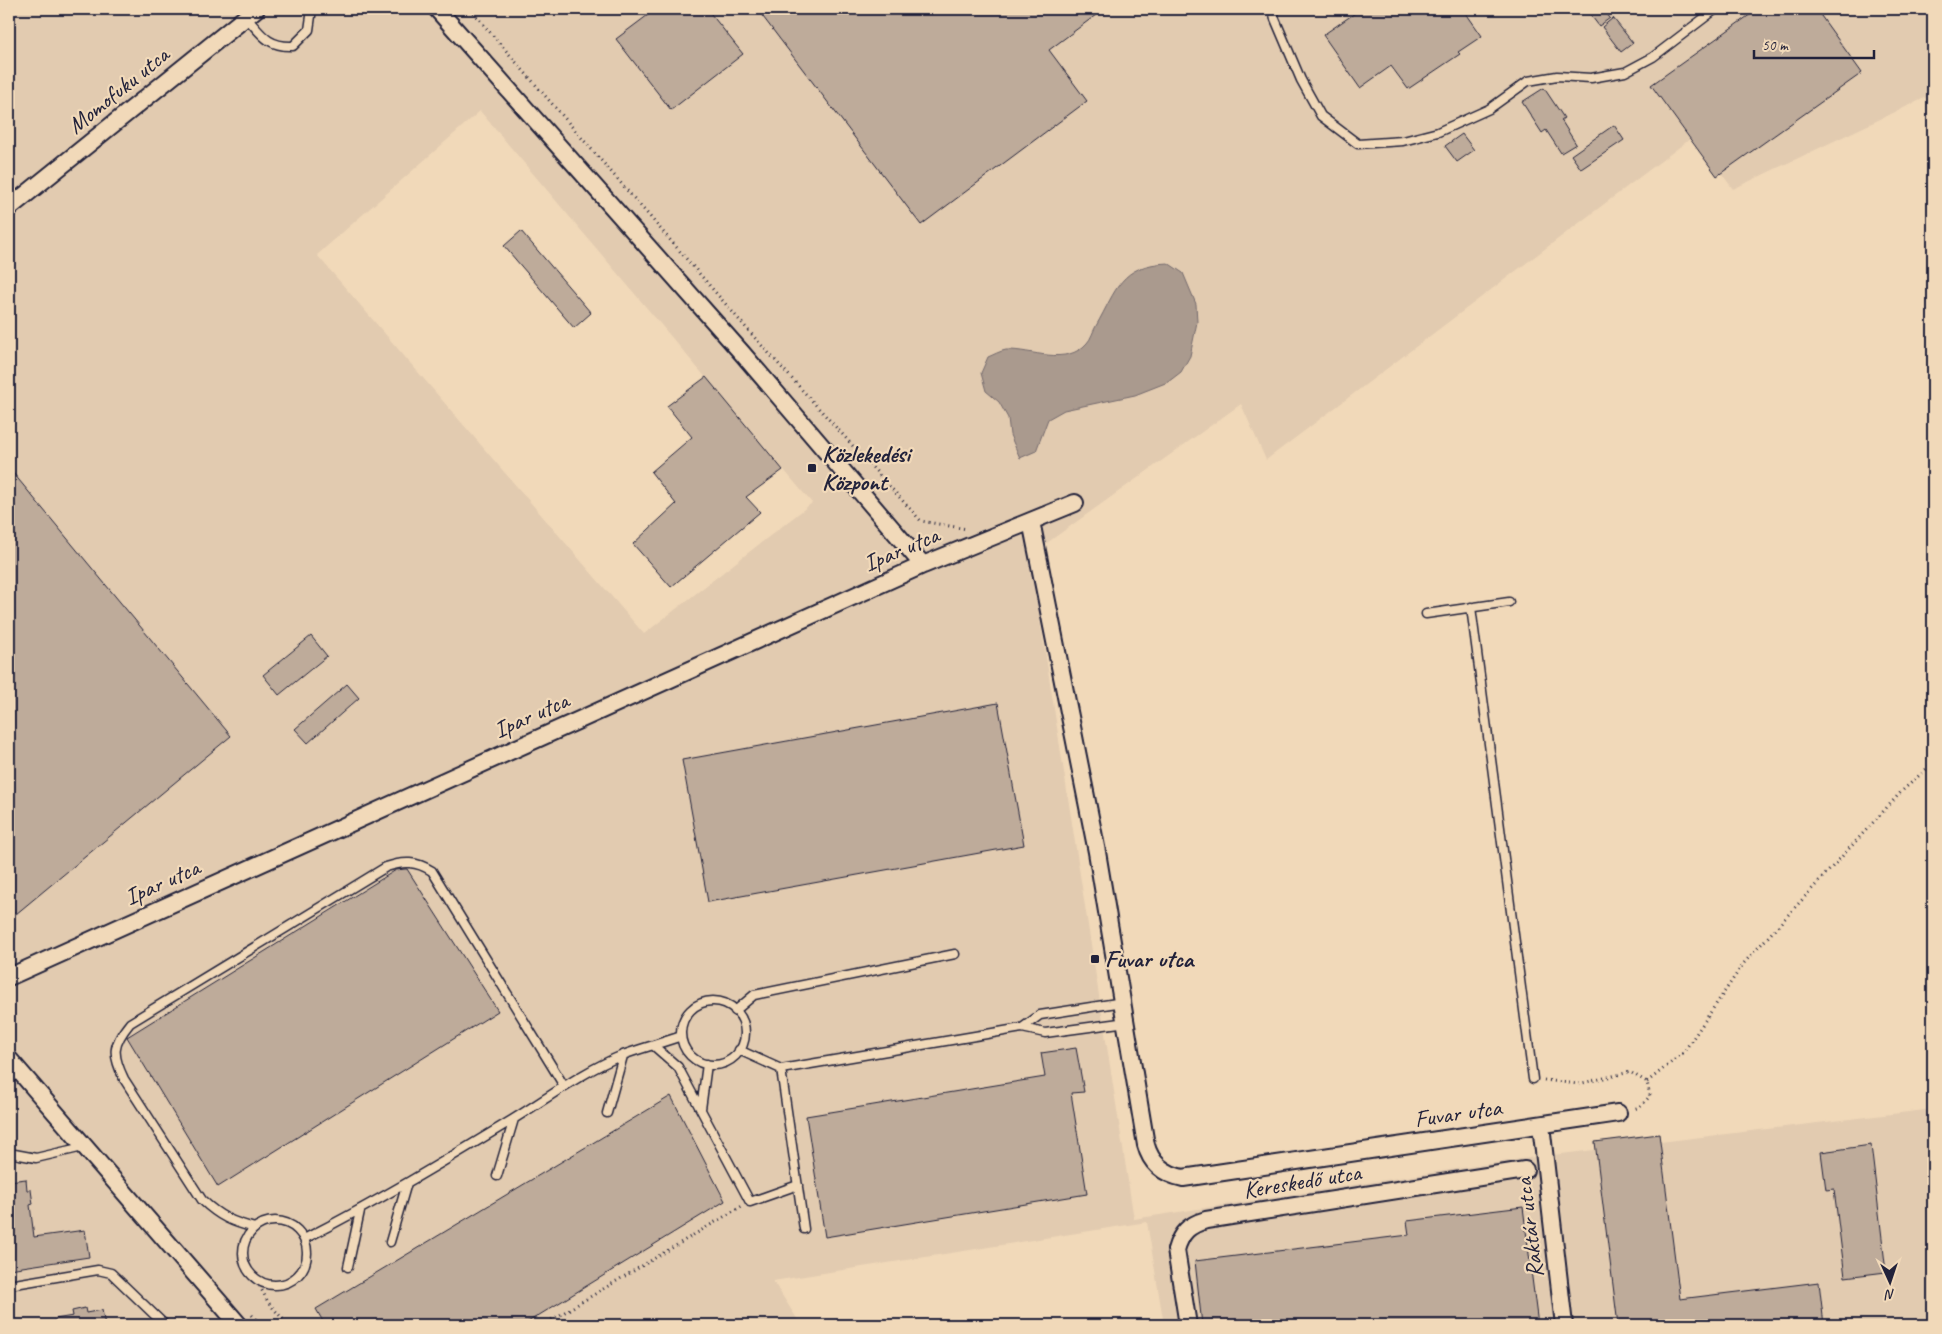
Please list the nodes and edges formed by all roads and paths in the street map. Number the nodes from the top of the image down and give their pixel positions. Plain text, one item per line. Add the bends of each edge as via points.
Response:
1 (312, 9) edge
2 (437, 9) edge
3 (470, 9) edge
4 (1273, 9) edge
5 (1716, 9) edge
6 (251, 13) edge
7 (9, 208) edge
8 (1075, 503) dead end
9 (1031, 521) junction
10 (968, 530) dead end
11 (923, 565) junction
12 (1509, 602) dead end
13 (1470, 607) junction
14 (1426, 614) dead end
15 (1933, 764) edge
16 (955, 954) dead end
17 (9, 977) edge
18 (1123, 1002) junction
19 (735, 1011) junction
20 (1127, 1022) junction
21 (1022, 1028) junction
22 (681, 1036) junction
23 (654, 1046) junction
24 (739, 1050) junction
25 (622, 1056) junction
26 (9, 1059) edge
27 (707, 1064) junction
28 (781, 1069) junction
29 (1533, 1079) joint
30 (1647, 1082) junction
31 (564, 1086) junction
32 (701, 1109) junction
33 (607, 1113) dead end
34 (1618, 1113) joint
35 (514, 1119) junction
36 (1541, 1125) junction
37 (83, 1147) junction
38 (9, 1153) edge
39 (1525, 1170) dead end
40 (497, 1176) dead end
41 (407, 1183) junction
42 (798, 1185) junction
43 (750, 1202) junction
44 (360, 1211) junction
45 (255, 1228) junction
46 (804, 1229) dead end
47 (304, 1239) junction
48 (390, 1242) dead end
49 (348, 1266) dead end
50 (255, 1277) junction
51 (9, 1284) edge
52 (165, 1325) edge
53 (239, 1325) edge
54 (288, 1325) edge
55 (543, 1325) edge
56 (1188, 1325) edge
57 (1564, 1325) edge

1 - 6 lane via 309,30 293,46 279,46 267,40
2 - 11 street via 742,353
3 - 10 path via 755,338 921,521
4 - 5 lane via 1301,80 1321,116 1358,144 1403,141 1438,132 1489,109 1528,81 1557,76 1591,78 1625,72 1654,57
6 - 7 street, Momofuku utca
8 - 9 street, Ipar utca
9 - 11 street, Ipar utca
9 - 18 street, Fuvar utca via 1097,852
11 - 17 street, Ipar utca
12 - 13 lane
13 - 14 lane
13 - 29 lane
15 - 30 path via 1902,791 1744,964 1683,1053
16 - 19 lane via 754,995
18 - 20 street, Fuvar utca
18 - 21 lane via 1040,1015
19 - 22 lane via 717,1002 697,1006 686,1016
19 - 24 lane via 744,1030
20 - 21 lane via 1045,1032
20 - 36 street, Fuvar utca via 1149,1154 1162,1170 1183,1178
21 - 28 lane
22 - 23 lane
22 - 27 lane via 689,1054
23 - 25 lane
23 - 32 lane via 678,1067
24 - 27 lane via 723,1063
24 - 28 lane
25 - 31 lane
25 - 33 lane
26 - 37 street
27 - 32 lane
28 - 42 lane
29 - 30 path via 1578,1084 1630,1072
30 - 34 path via 1650,1096 1640,1107
31 - 35 lane
31 - 45 lane via 432,871 408,862 386,867 130,1023 118,1037 115,1048 117,1063 124,1079 202,1200 214,1212 232,1222
32 - 43 lane
34 - 36 street, Fuvar utca
35 - 40 lane
35 - 41 lane
36 - 57 street, Raktár utca
37 - 38 lane via 36,1158
37 - 53 street
39 - 56 street, Kereskedő utca via 1195,1223 1179,1238 1176,1250
41 - 44 lane
41 - 48 lane
42 - 43 lane
42 - 46 lane
43 - 55 path
44 - 47 lane
44 - 49 lane
45 - 47 lane via 269,1222 284,1222 294,1227
45 - 50 lane via 246,1240 243,1255 248,1270
47 - 50 lane via 306,1260 294,1277 275,1284
50 - 54 path via 268,1302
51 - 52 lane via 98,1270 111,1272

